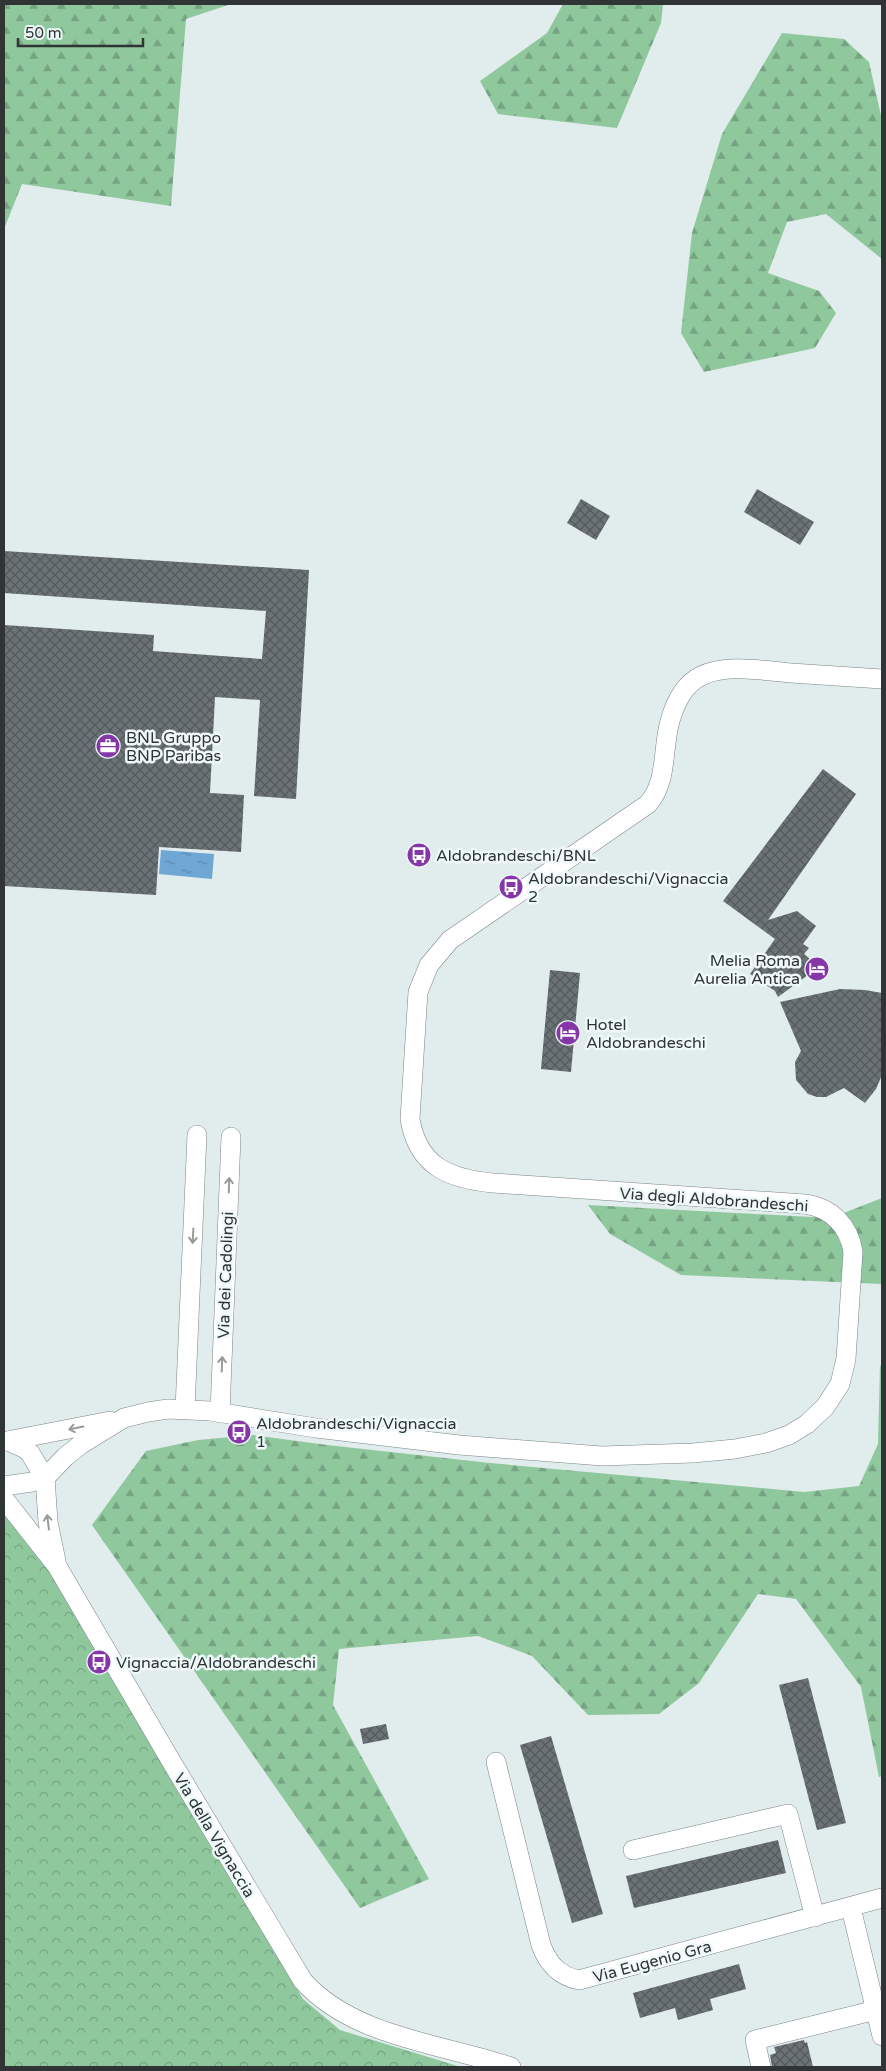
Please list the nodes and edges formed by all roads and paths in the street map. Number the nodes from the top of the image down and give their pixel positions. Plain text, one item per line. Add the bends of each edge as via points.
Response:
1 (882, 679) edge
2 (197, 1135) dead end
3 (230, 1137) dead end
4 (185, 1409) junction
5 (220, 1413) junction
6 (124, 1418) junction
7 (5, 1443) edge
8 (45, 1478) junction
9 (4, 1486) edge
10 (4, 1499) edge
11 (57, 1566) junction
12 (496, 1762) dead end
13 (633, 1850) dead end
14 (882, 1898) edge
15 (850, 1908) junction
16 (815, 1917) junction
17 (876, 2010) junction
18 (882, 2036) edge
19 (511, 2067) edge
20 (761, 2067) edge

1 - 5 street, Via degli Aldobrandeschi via 742,670 708,673 694,681 682,692 674,707 661,781 655,797 450,940 429,965 418,992 410,1119 421,1150 445,1172 467,1181 493,1184 805,1204 827,1211 841,1223 850,1238 853,1252 846,1359 840,1384 825,1407 789,1435 755,1446 628,1456 459,1445
2 -> 4 street, Via dei Cadolingi
5 -> 3 street, Via dei Cadolingi
4 - 5 street, Via degli Aldobrandeschi
4 - 6 street, Via degli Aldobrandeschi via 157,1410
6 -> 7 street
6 - 8 street, Via degli Aldobrandeschi via 80,1445
7 - 8 street via 30,1453
8 - 9 street
11 -> 8 street via 48,1522
10 - 11 street, Via della Vignaccia
11 - 19 street, Via della Vignaccia via 226,1854 313,1993 369,2025
12 - 16 street, Via Eugenio Gra via 541,1945 551,1964 567,1977 579,1980
13 - 16 street via 788,1814
14 - 15 street, Via Eugenio Gra
15 - 16 street, Via Eugenio Gra
15 - 17 street
17 - 18 street
17 - 20 street via 755,2040

